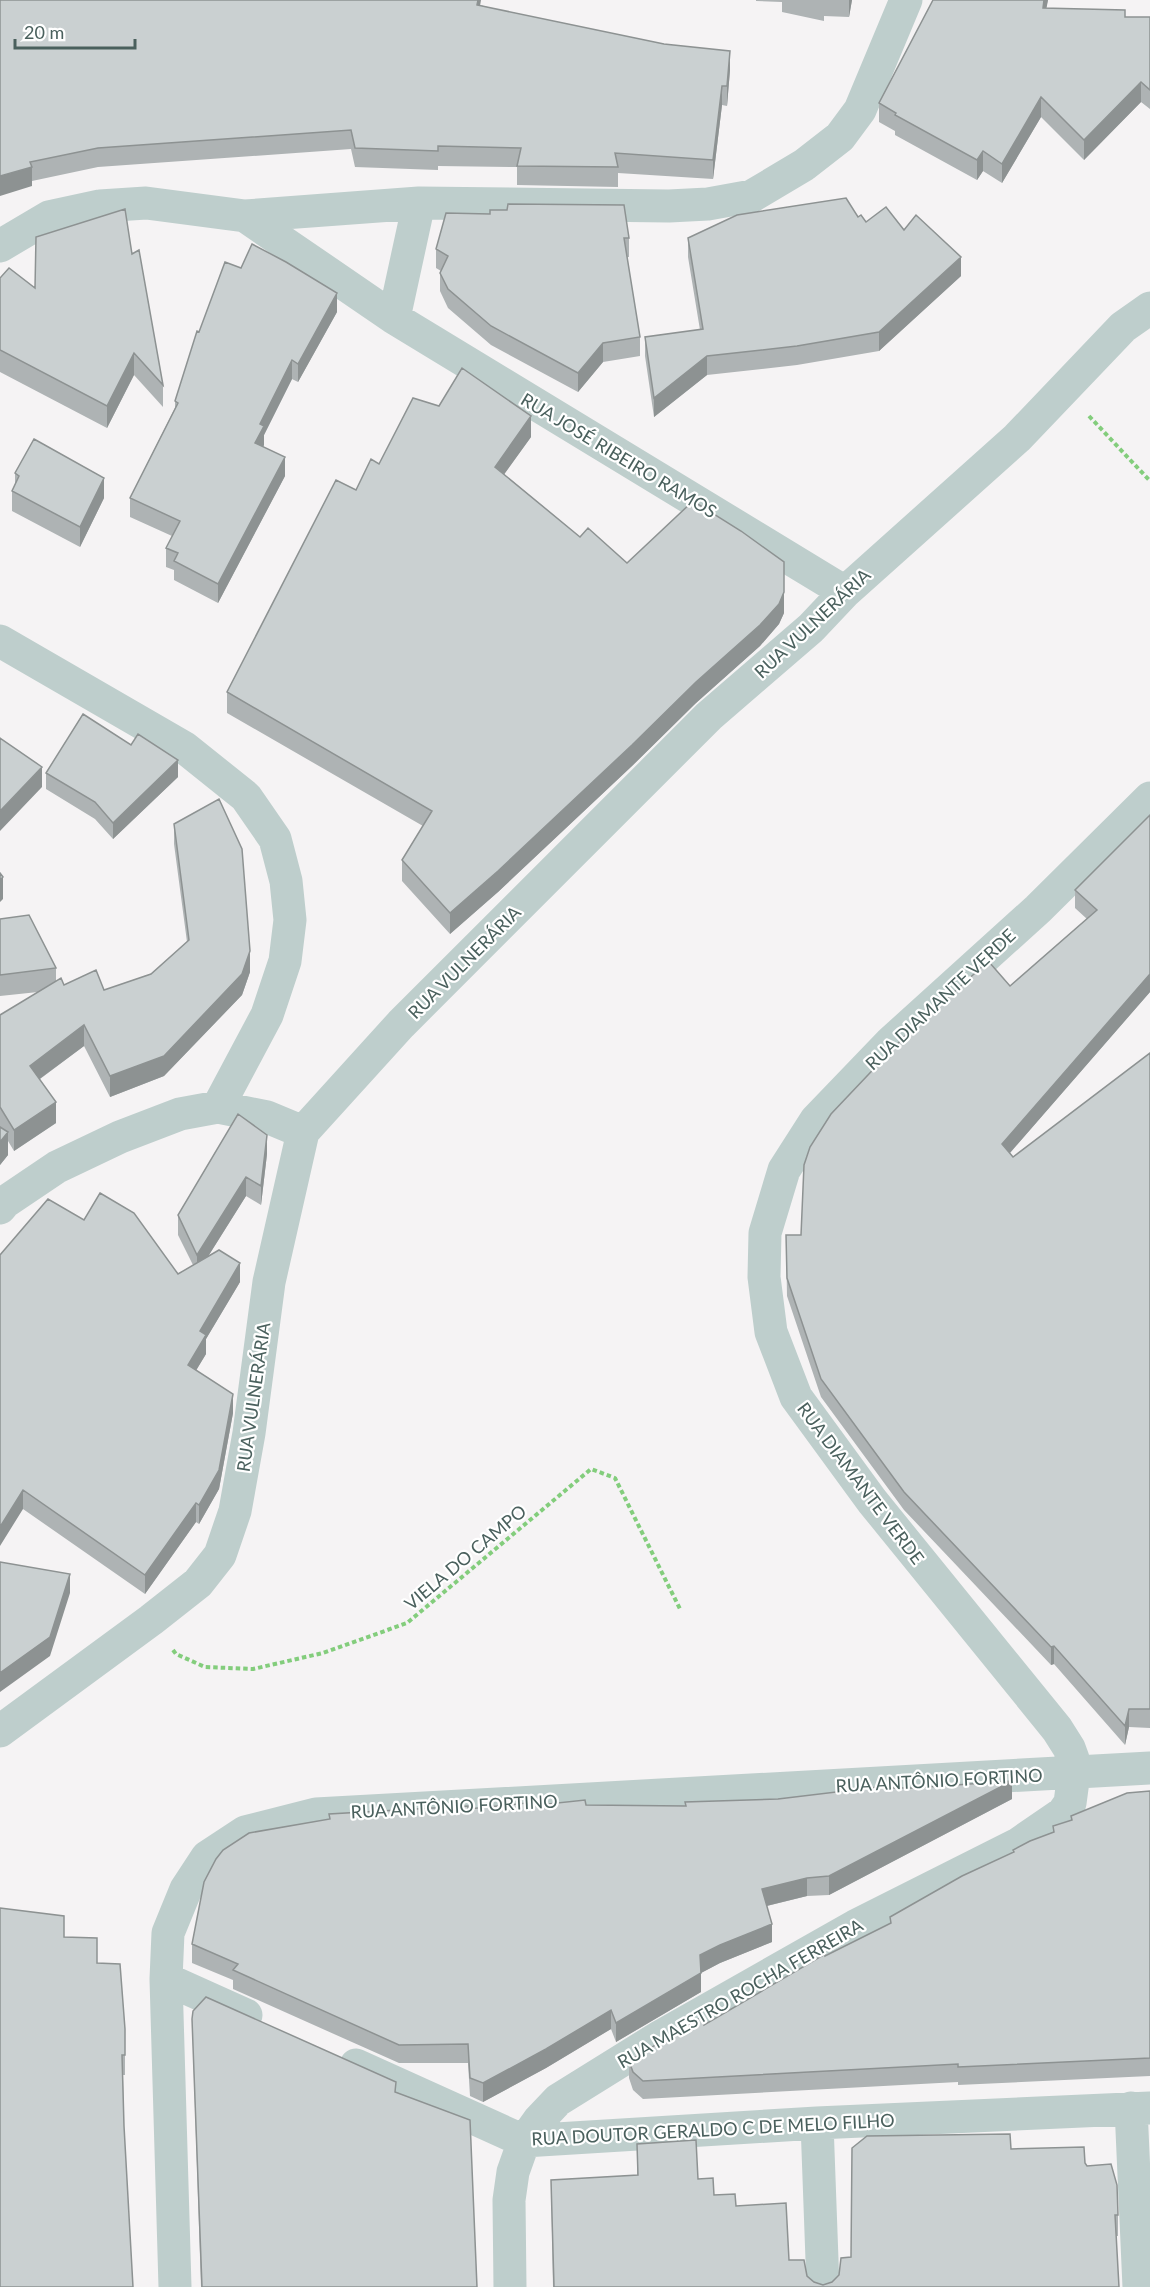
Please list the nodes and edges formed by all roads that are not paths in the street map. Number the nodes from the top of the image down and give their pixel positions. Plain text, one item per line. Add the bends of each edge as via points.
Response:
1 (906, 0) edge
2 (419, 203) junction
3 (244, 216) junction
4 (0, 246) edge
5 (1150, 308) edge
6 (394, 318) junction
7 (845, 592) junction
8 (0, 641) edge
9 (1150, 798) edge
10 (218, 1107) junction
11 (303, 1132) junction
12 (0, 1208) edge
13 (0, 1731) edge
14 (1150, 1768) edge
15 (1074, 1773) junction
16 (166, 1979) junction
17 (275, 2028) edge
18 (329, 2053) edge
19 (1140, 2108) edge
20 (817, 2123) junction
21 (524, 2141) junction
22 (175, 2287) edge
23 (510, 2287) edge
24 (823, 2287) edge
25 (1139, 2287) edge

1 - 2 street via 860,110 840,137 804,165 752,196 669,206
2 - 3 street
2 - 6 street
3 - 4 street, RUA JOSÉ RIBEIRO RAMOS via 146,203 100,206 49,218
3 - 6 street, RUA JOSÉ RIBEIRO RAMOS
5 - 7 street, RUA VULNERÁRIA via 1123,327 1017,438
6 - 7 street, RUA JOSÉ RIBEIRO RAMOS
7 - 11 street, RUA VULNERÁRIA via 810,628 708,716 402,1024
8 - 10 street via 185,748 246,797 274,839 286,881 290,920 285,961 267,1015
9 - 15 street, RUA DIAMANTE VERDE via 1038,909 891,1042 816,1119 784,1170 765,1233 764,1277 771,1332 796,1397 872,1501 1057,1729 1069,1748
10 - 11 street via 267,1117
10 - 12 street via 180,1114 120,1137 57,1167
11 - 13 street, RUA VULNERÁRIA via 269,1282 235,1511 220,1555 198,1583
14 - 15 street, RUA ANTÔNIO FORTINO
15 - 16 street, RUA ANTÔNIO FORTINO via 316,1814 245,1832 207,1857 186,1889 168,1933
15 - 21 street, RUA MAESTRO ROCHA FERREIRA via 1067,1809 1027,1838 855,1926 652,2042 558,2100
16 - 17 street
16 - 22 street, RUA ANTÔNIO FORTINO
18 - 21 street, RUA DOUTOR GERALDO C DE MELO FILHO
19 - 20 street, RUA DOUTOR GERALDO C DE MELO FILHO
19 - 25 street
20 - 21 street, RUA DOUTOR GERALDO C DE MELO FILHO
20 - 24 street
21 - 23 street, RUA MAESTRO ROCHA FERREIRA via 513,2172 509,2200

